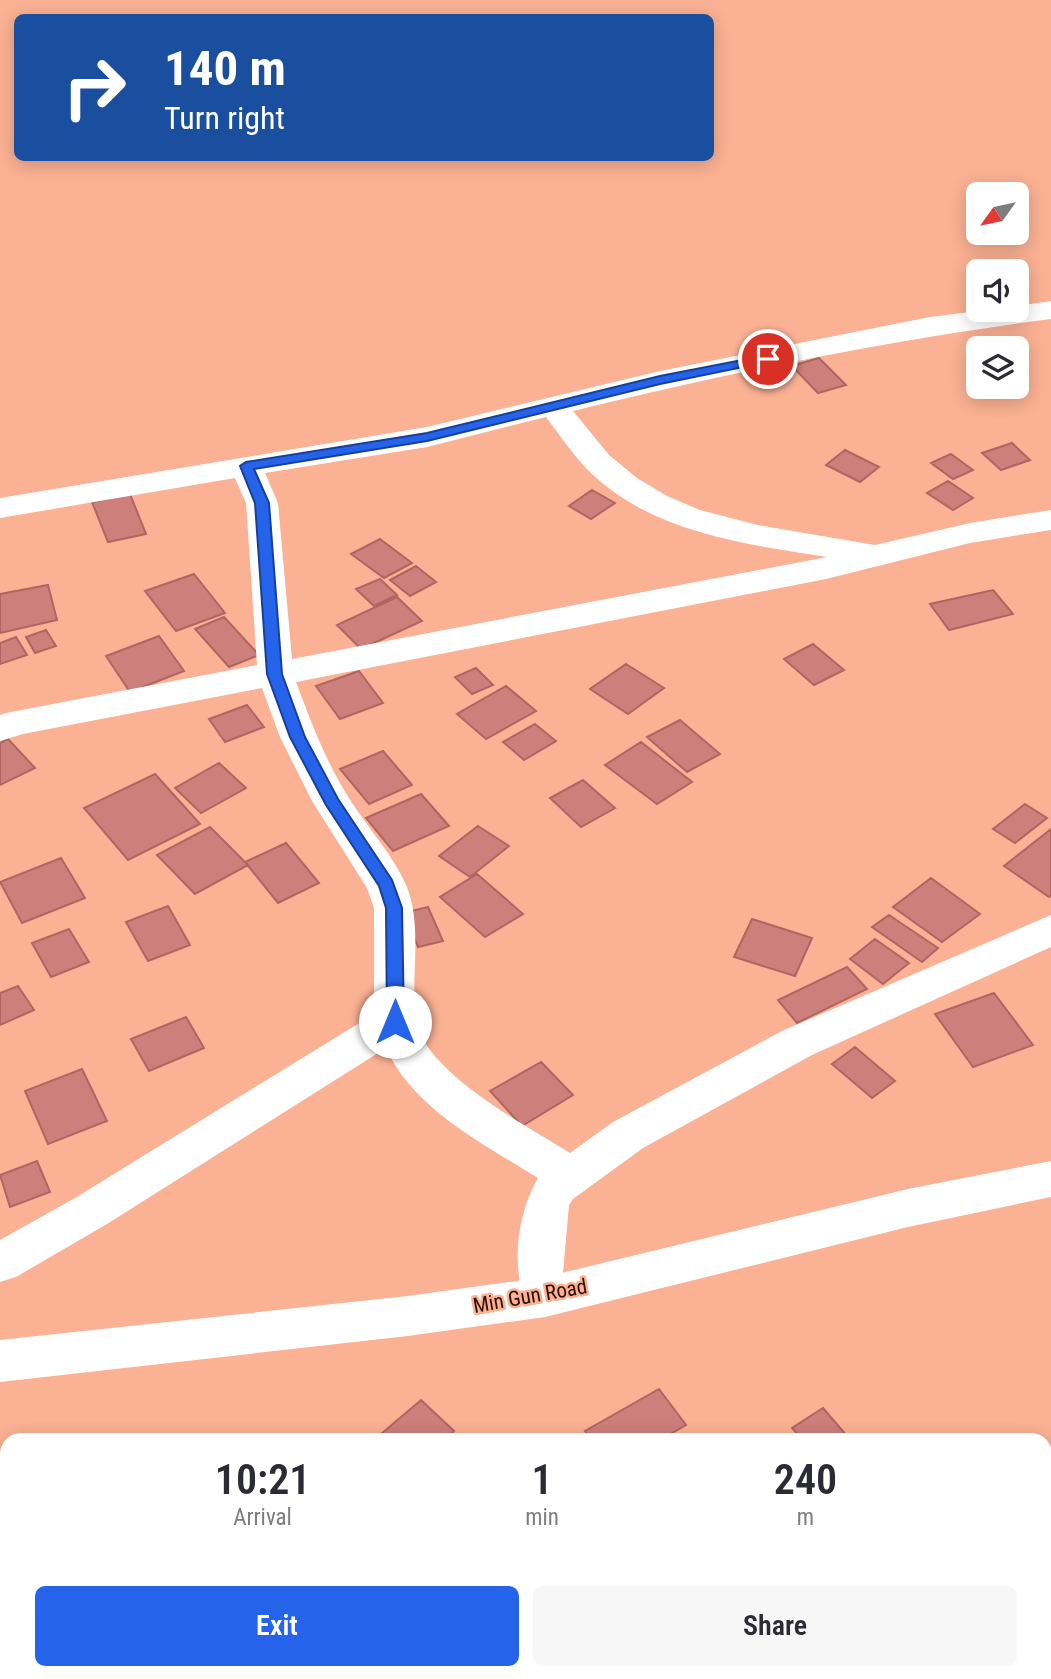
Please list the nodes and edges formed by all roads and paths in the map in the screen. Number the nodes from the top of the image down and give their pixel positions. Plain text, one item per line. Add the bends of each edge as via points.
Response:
1 (1051, 310) edge
2 (554, 407) junction
3 (246, 466) junction
4 (0, 508) edge
5 (1051, 520) edge
6 (879, 555) junction
7 (275, 674) junction
8 (0, 728) edge
9 (1051, 930) edge
10 (395, 1022) junction
11 (570, 1176) junction
12 (1051, 1179) edge
13 (0, 1263) edge
14 (545, 1297) junction
15 (0, 1361) edge

1 - 2 street via 917,329 660,380
2 - 3 street via 427,437
2 - 6 street via 598,462 637,494 681,516 738,531
3 - 4 street
3 - 7 street via 262,503
5 - 6 street
6 - 7 street
7 - 8 street
7 - 10 street via 298,737 386,885 394,908
9 - 11 street via 797,1043 628,1135
10 - 11 street via 411,1057 436,1085 472,1114
10 - 13 street
11 - 14 street via 547,1203 540,1273
12 - 14 street, Min Gun Road via 908,1208
14 - 15 street, Min Gun Road

